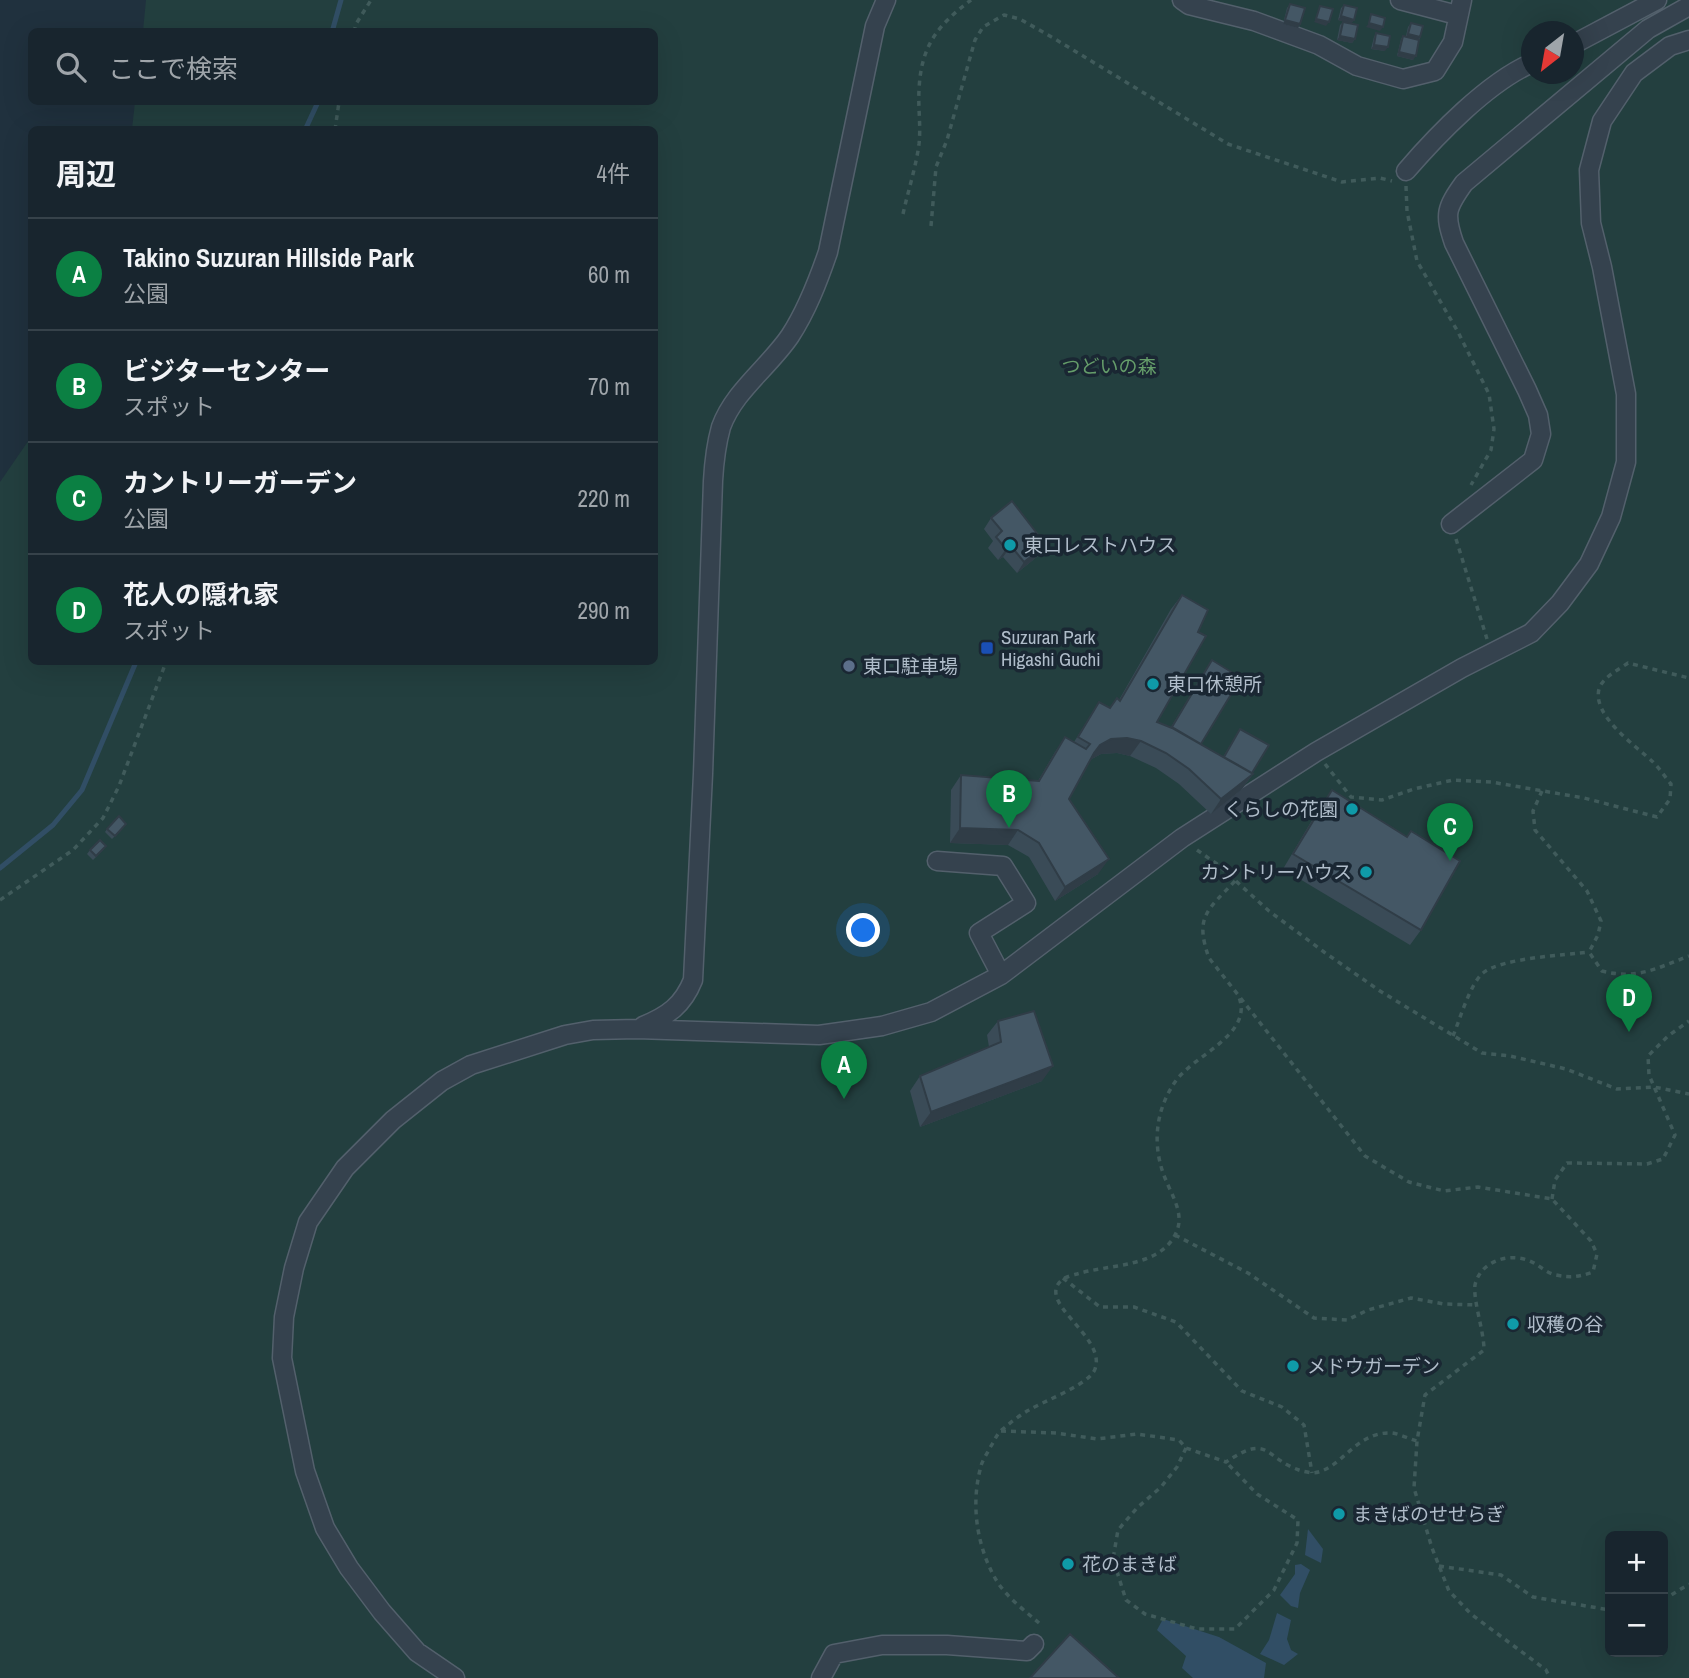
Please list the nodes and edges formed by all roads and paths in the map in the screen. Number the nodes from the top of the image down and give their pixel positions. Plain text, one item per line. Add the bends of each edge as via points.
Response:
1 (371, 0) edge
2 (886, 0) edge
3 (971, 0) edge
4 (1182, 0) edge
5 (1399, 0) edge
6 (1657, 0) edge
7 (1437, 5) edge
8 (1689, 6) edge
9 (1460, 8) edge
10 (356, 28) edge
11 (1584, 38) edge
12 (1689, 40) edge
13 (1521, 68) edge
14 (339, 105) edge
15 (336, 126) edge
16 (1405, 171) junction
17 (904, 214) dead end
18 (930, 226) dead end
19 (1468, 491) dead end
20 (1451, 523) joint
21 (1492, 654) junction
22 (165, 665) edge
23 (1689, 678) edge
24 (1316, 752) junction
25 (1542, 791) junction
26 (1182, 838) junction
27 (937, 861) dead end
28 (1235, 881) junction
29 (0, 900) edge
30 (1589, 952) junction
31 (1689, 956) edge
32 (1000, 975) junction
33 (1236, 990) junction
34 (1689, 1021) edge
35 (637, 1029) junction
36 (1453, 1036) junction
37 (1654, 1087) junction
38 (1689, 1094) edge
39 (1552, 1199) junction
40 (1175, 1235) junction
41 (1063, 1278) junction
42 (1478, 1305) junction
43 (999, 1431) junction
44 (1417, 1441) junction
45 (1186, 1448) junction
46 (1226, 1462) junction
47 (1312, 1474) junction
48 (1439, 1566) junction
49 (1689, 1584) edge
50 (1668, 1597) edge
51 (1605, 1608) edge
52 (1039, 1623) dead end
53 (1034, 1644) dead end
54 (455, 1678) edge
55 (821, 1678) edge
56 (1550, 1678) edge

1 - 10 path
2 - 35 street via 875,26 828,252 789,338 744,390 722,426 714,470 693,979 673,1012
3 - 17 path via 935,31 923,62 919,145
4 - 9 street via 1254,21 1319,45 1357,66 1403,79 1436,71 1453,42
5 - 7 street
6 - 11 street
7 - 9 street
8 - 20 street via 1648,29 1464,183 1452,199 1446,219 1454,243 1527,390 1541,434 1533,460
12 - 21 street via 1670,46 1634,73 1602,121 1589,170 1591,223 1626,394 1626,462 1611,517 1588,564 1560,603 1531,633
13 - 16 street via 1435,138
14 - 15 path
16 - 18 path via 1394,182 1380,178 1342,182 1228,144 1055,39 1004,15 983,27 975,40 936,167
16 - 19 path via 1417,261 1489,394 1494,429 1491,450
20 - 21 path
21 - 24 street
22 - 29 path via 103,818 73,850
23 - 25 path via 1628,663 1599,687 1599,704 1614,727 1671,784 1670,799 1657,817
24 - 25 path via 1351,797 1382,800 1453,780
24 - 26 street
25 - 30 path via 1533,811 1535,830 1587,891 1601,921
26 - 28 path
26 - 32 street
27 - 32 street via 1003,866 1026,903 979,933
28 - 33 path via 1204,914 1201,937 1209,958
28 - 36 path via 1324,952
30 - 31 path via 1602,971 1622,976
30 - 36 path via 1503,964 1484,972
32 - 35 street via 931,1012 882,1026 819,1035
33 - 39 path via 1365,1156 1409,1182 1444,1191 1478,1187
33 - 40 path via 1242,1003 1240,1023 1175,1081 1157,1125 1157,1149 1180,1222
34 - 37 path via 1648,1056
35 - 54 street via 565,1035 471,1065 442,1081 393,1120 345,1168 308,1222 294,1268 282,1358 305,1471 325,1528 349,1569 390,1622 417,1652
36 - 37 path via 1482,1053 1566,1069 1617,1089
37 - 38 path
37 - 39 path via 1675,1135 1663,1159 1647,1164 1567,1163 1555,1180
39 - 42 path via 1591,1241 1597,1254 1592,1272 1577,1278 1552,1275 1527,1260 1505,1258 1481,1271 1475,1286
40 - 41 path via 1169,1246 1154,1255
40 - 42 path via 1248,1273 1314,1318 1347,1320 1411,1298
41 - 43 path via 1055,1294 1058,1303 1091,1343 1097,1355 1096,1368 1079,1385 1025,1412
41 - 47 path via 1100,1307 1134,1307 1176,1322 1242,1391 1282,1407 1304,1425
42 - 44 path via 1484,1350 1424,1395
43 - 45 path via 1097,1439 1137,1434 1178,1440
43 - 52 path via 980,1468 977,1516 982,1550 995,1580
44 - 47 path via 1392,1433 1364,1438 1333,1465
44 - 48 path via 1414,1488
45 - 46 path
45 - 46 path via 1161,1487 1118,1530 1113,1559 1116,1569 1126,1600 1145,1614 1197,1629 1235,1629 1274,1590 1297,1544 1298,1520 1257,1494
46 - 47 path via 1245,1449 1265,1449 1290,1467
48 - 51 path via 1501,1575 1533,1597
48 - 56 path via 1449,1591 1471,1614 1546,1670
49 - 50 path
53 - 55 street via 1027,1651 882,1645 834,1654

